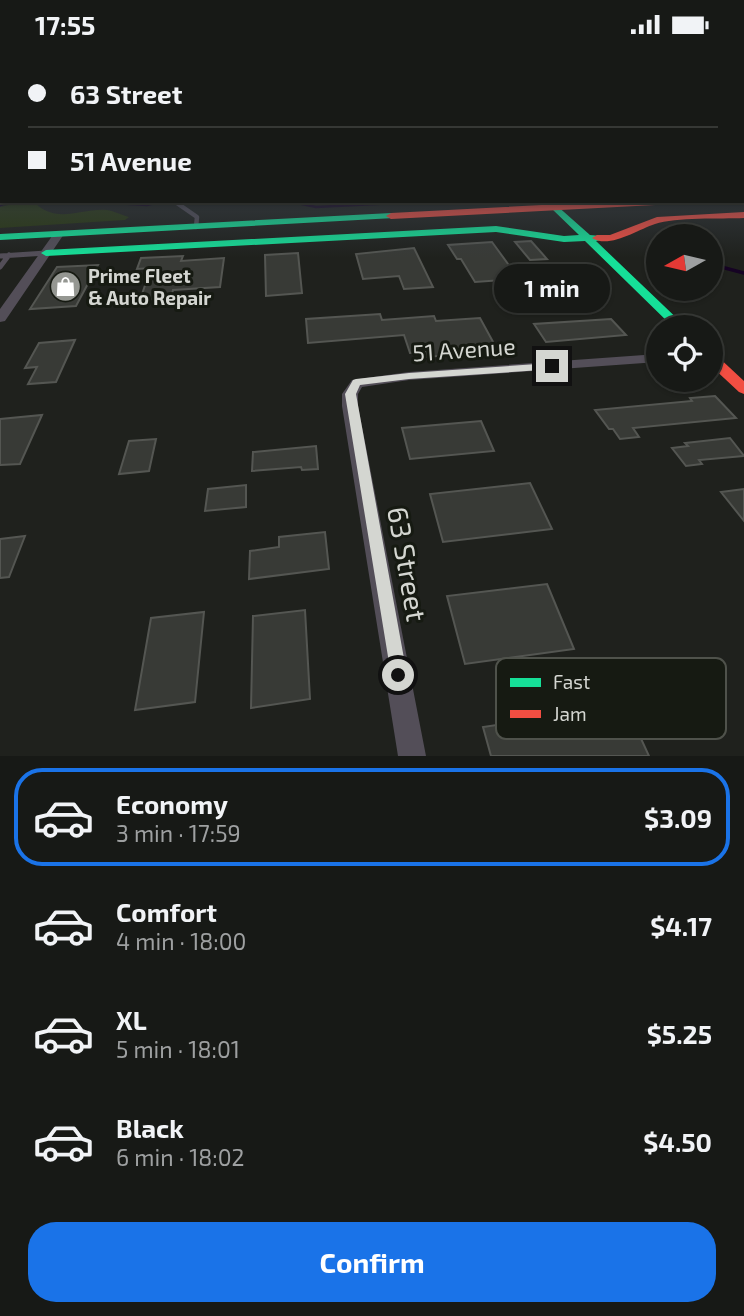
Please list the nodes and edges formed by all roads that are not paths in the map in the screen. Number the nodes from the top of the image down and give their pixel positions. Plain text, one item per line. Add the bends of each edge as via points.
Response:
1 (177, 203) edge
2 (593, 203) edge
3 (552, 204) edge
4 (744, 215) edge
5 (196, 227) junction
6 (59, 234) junction
7 (0, 237) edge
8 (588, 239) junction
9 (46, 253) junction
10 (9, 255) junction
11 (0, 256) edge
12 (0, 267) edge
13 (667, 315) edge
14 (0, 318) edge
15 (646, 359) edge
16 (723, 369) edge
17 (356, 383) joint
18 (744, 389) edge
19 (412, 756) edge

1 - 5 lane via 197,217
2 - 3 main road
3 - 5 main road
3 - 8 main road
4 - 8 main road via 657,220 611,237
5 - 6 main road
6 - 7 main road
6 - 9 street
8 - 9 main road via 496,229
8 - 13 main road
9 - 10 lane
9 - 14 street
10 - 11 lane
10 - 12 lane
15 - 17 street, 51 Avenue
16 - 18 main road
17 - 19 street, 63 Street via 350,406

